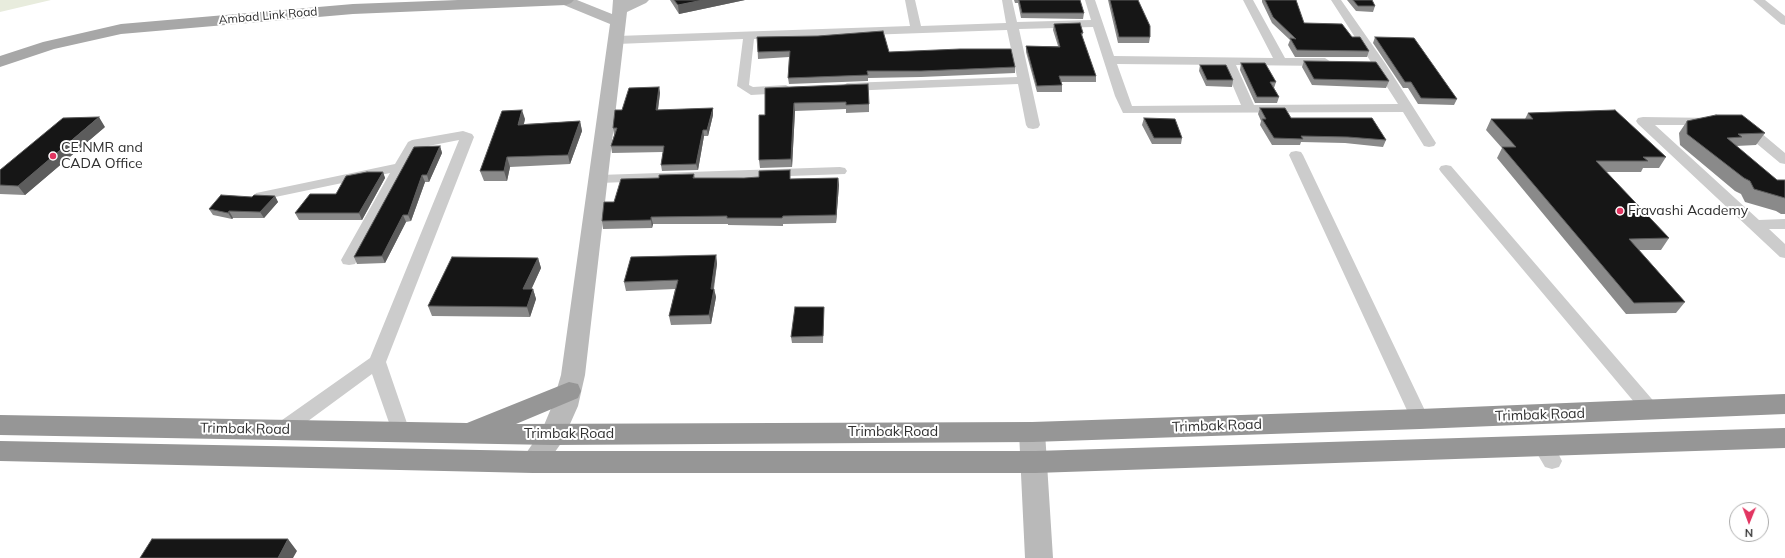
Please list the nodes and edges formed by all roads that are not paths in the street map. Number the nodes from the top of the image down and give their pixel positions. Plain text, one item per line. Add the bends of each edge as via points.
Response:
1 (394, 0) edge
2 (565, 0) edge
3 (641, 0) edge
4 (910, 0) edge
5 (1007, 0) edge
6 (1090, 0) edge
7 (1248, 0) edge
8 (1336, 0) edge
9 (1758, 0) edge
10 (619, 18) edge
11 (1785, 22) edge
12 (1098, 23) junction
13 (1012, 26) junction
14 (916, 30) junction
15 (749, 35) junction
16 (0, 52) edge
17 (1109, 60) junction
18 (1228, 61) junction
19 (0, 62) edge
20 (1281, 62) junction
21 (1333, 62) edge
22 (1364, 63) edge
23 (1379, 63) junction
24 (1023, 80) junction
25 (834, 87) edge
26 (795, 89) edge
27 (1406, 108) junction
28 (1249, 109) junction
29 (1033, 125) dead end
30 (1429, 143) dead end
31 (1296, 155) dead end
32 (1785, 160) edge
33 (400, 167) junction
34 (1446, 169) dead end
35 (840, 171) dead end
36 (599, 179) junction
37 (261, 196) edge
38 (1785, 224) edge
39 (1755, 225) junction
40 (1785, 253) edge
41 (350, 260) dead end
42 (377, 362) junction
43 (569, 391) junction
44 (1785, 404) edge
45 (1652, 410) junction
46 (1420, 419) junction
47 (0, 425) edge
48 (282, 430) junction
49 (400, 432) junction
50 (1032, 432) junction
51 (467, 433) junction
52 (553, 435) junction
53 (1785, 438) edge
54 (0, 451) edge
55 (533, 462) junction
56 (1035, 462) junction
57 (1039, 558) edge

1 - 16 main road, Ambad Link Road via 180,16 113,24 72,32
2 - 10 street
2 - 19 main road, Ambad Link Road via 353,9 121,29 49,45
3 - 10 street
4 - 14 street
5 - 13 street
6 - 12 street
7 - 20 street
8 - 23 street
9 - 11 street
10 - 15 street
10 - 36 street
12 - 13 street
12 - 17 street
13 - 14 street
13 - 24 street
14 - 15 street
15 - 26 street via 743,86 751,91
17 - 18 street
17 - 28 street via 1128,110
18 - 20 street
18 - 28 street
20 - 21 street
22 - 23 street
23 - 27 street
24 - 25 street
24 - 29 street
27 - 28 street
27 - 30 street
31 - 46 street
32 - 39 street via 1738,121 1643,121
33 - 37 street
33 - 41 street
33 - 42 street via 415,144 467,137
34 - 45 street
35 - 36 street
36 - 43 street
38 - 39 street
39 - 40 street
42 - 48 street
42 - 49 street
43 - 51 highway
43 - 52 street
44 - 45 highway, Trimbak Road
45 - 46 highway, Trimbak Road
46 - 50 highway, Trimbak Road
47 - 48 highway, Trimbak Road
48 - 49 highway, Trimbak Road
49 - 51 highway, Trimbak Road
50 - 52 highway, Trimbak Road
50 - 56 street
51 - 52 highway, Trimbak Road
52 - 55 street
53 - 56 highway, Trimbak Road via 1547,453
54 - 55 highway, Trimbak Road
55 - 56 highway, Trimbak Road
56 - 57 street

